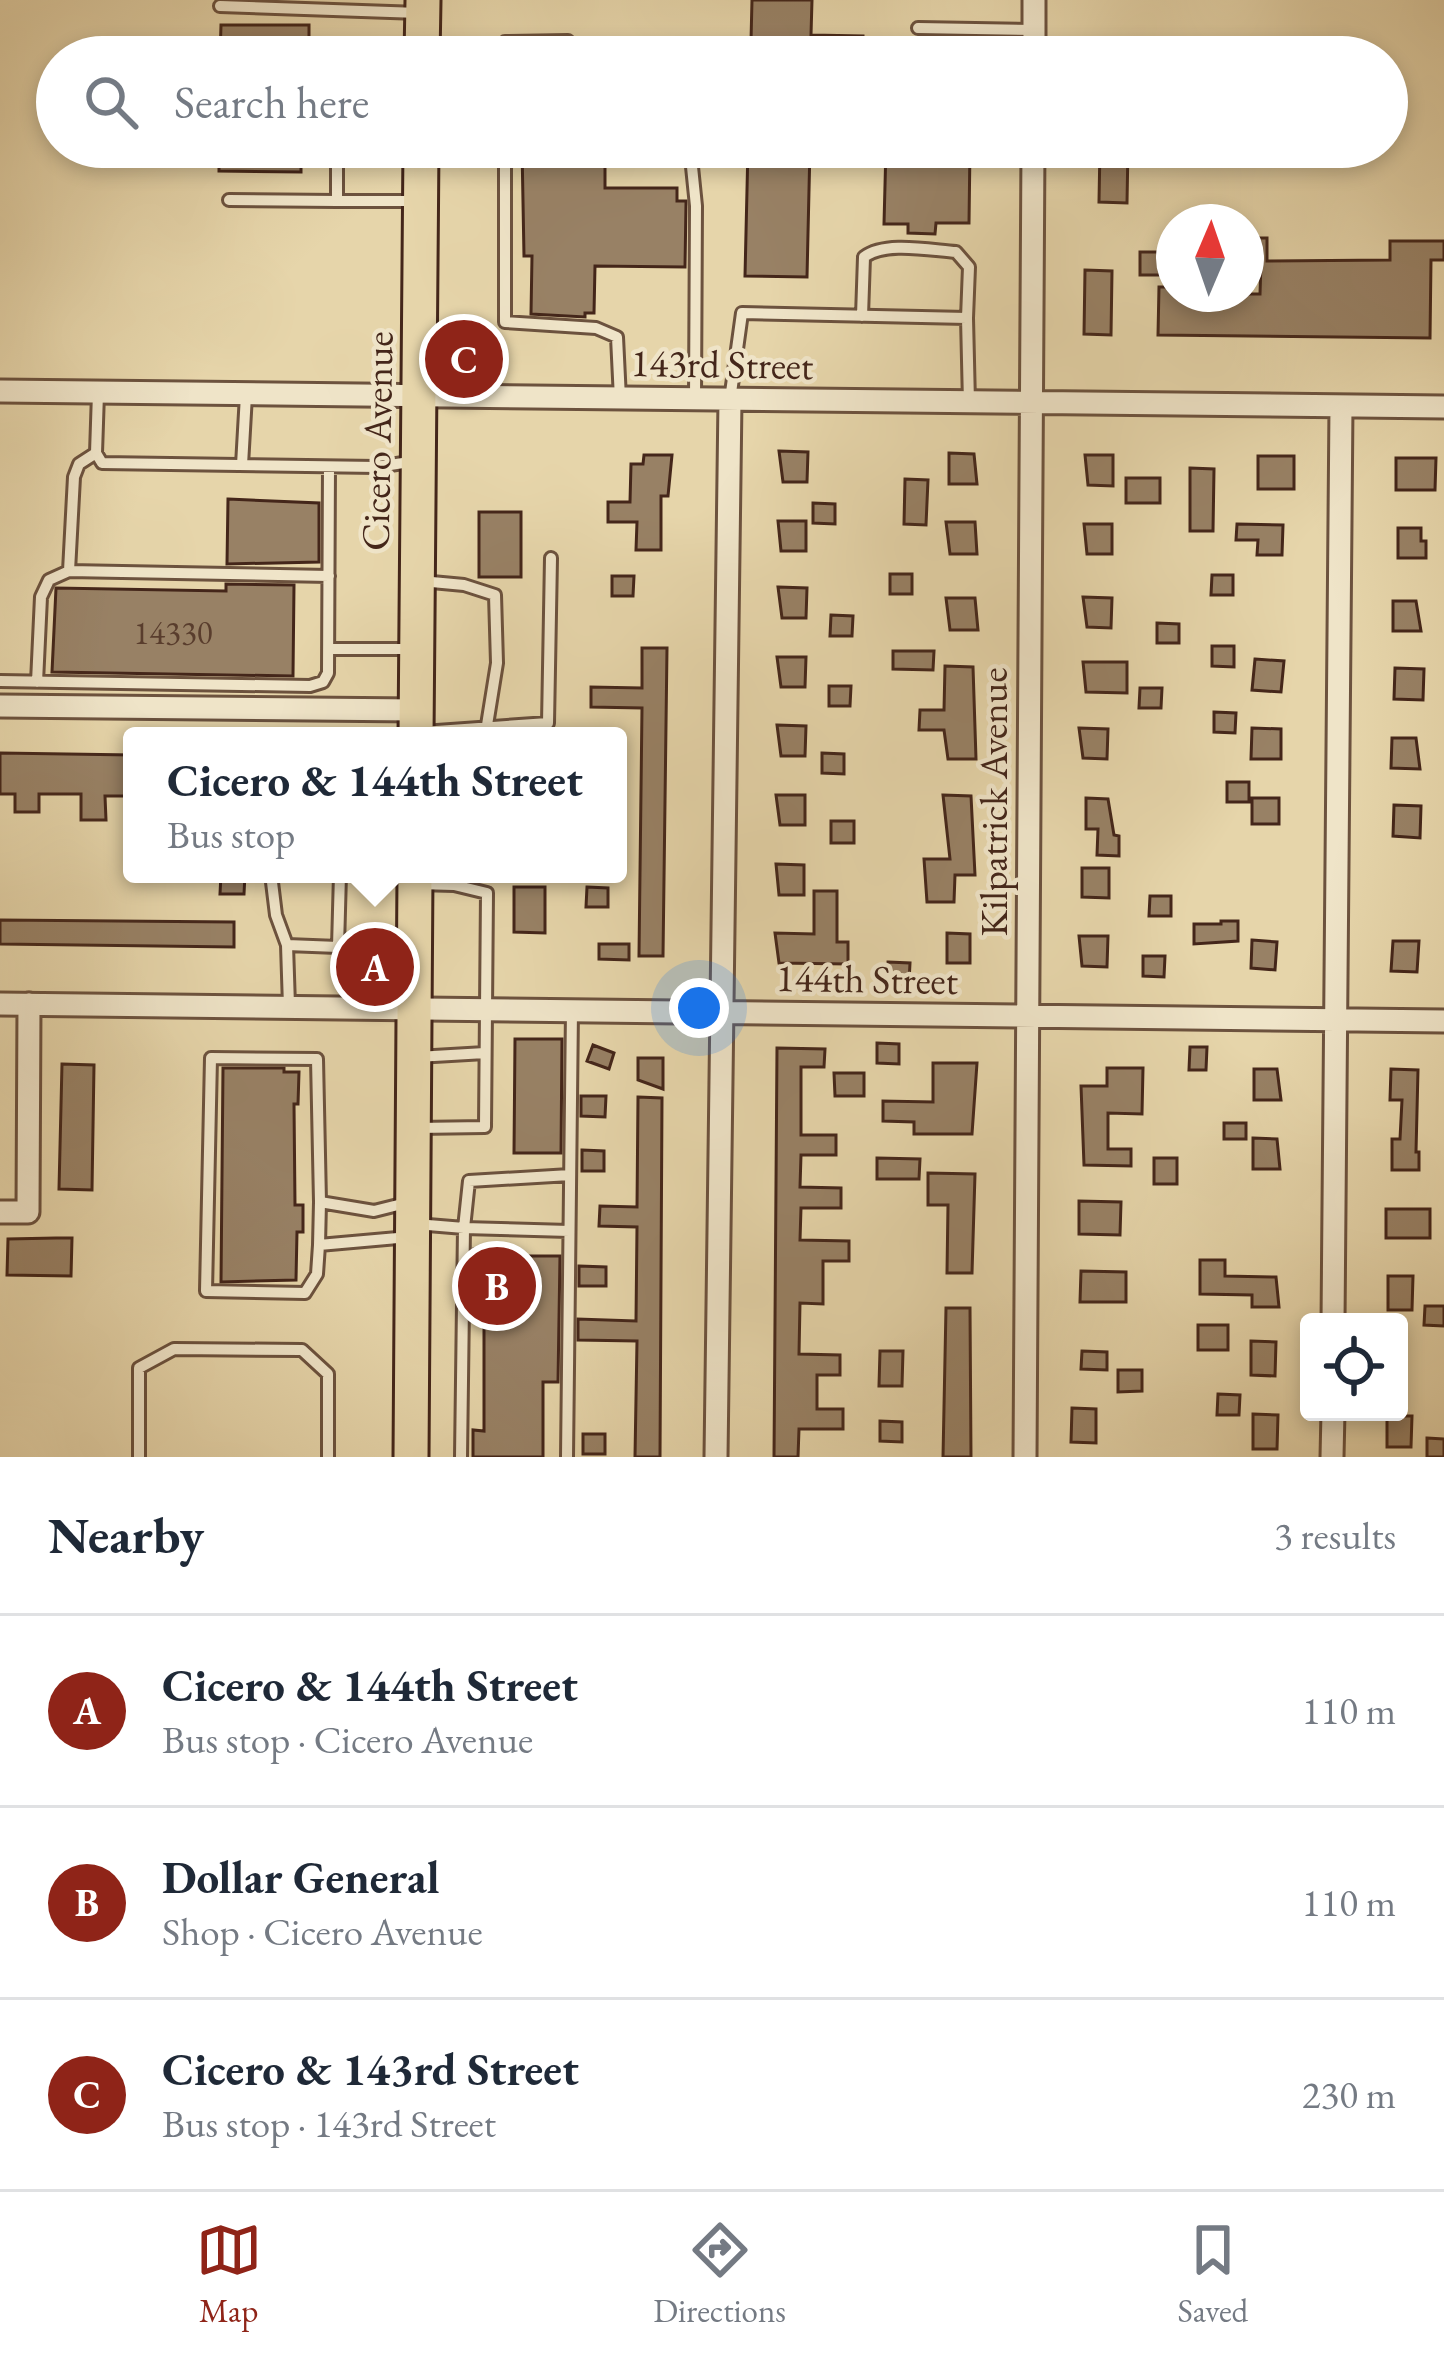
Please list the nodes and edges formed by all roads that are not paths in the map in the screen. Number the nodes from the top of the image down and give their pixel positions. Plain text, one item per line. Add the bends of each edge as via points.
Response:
1 (1034, 0) edge
2 (220, 5) dead end
3 (422, 7) edge
4 (918, 28) dead end
5 (1034, 30) junction
6 (1034, 36) edge
7 (337, 168) edge
8 (421, 168) edge
9 (505, 168) edge
10 (692, 168) edge
11 (1033, 168) edge
12 (229, 200) dead end
13 (337, 201) junction
14 (421, 201) junction
15 (862, 316) junction
16 (967, 317) junction
17 (0, 392) edge
18 (98, 393) junction
19 (246, 395) junction
20 (419, 397) junction
21 (620, 399) junction
22 (694, 400) junction
23 (730, 400) junction
24 (969, 403) junction
25 (1031, 403) junction
26 (1341, 406) junction
27 (1444, 407) edge
28 (96, 453) junction
29 (418, 460) junction
30 (242, 465) junction
31 (329, 466) junction
32 (550, 558) dead end
33 (69, 571) junction
34 (328, 576) junction
35 (417, 580) junction
36 (328, 649) junction
37 (416, 649) junction
38 (0, 681) edge
39 (37, 682) junction
40 (0, 706) edge
41 (487, 725) junction
42 (416, 726) edge
43 (272, 883) edge
44 (340, 883) edge
45 (415, 883) edge
46 (441, 883) edge
47 (287, 945) junction
48 (0, 1004) edge
49 (29, 1004) junction
50 (289, 1006) junction
51 (414, 1007) junction
52 (486, 1008) junction
53 (572, 1010) junction
54 (722, 1012) junction
55 (1028, 1017) junction
56 (1335, 1020) junction
57 (1444, 1022) edge
58 (485, 1053) junction
59 (414, 1058) junction
60 (414, 1128) junction
61 (570, 1175) junction
62 (320, 1202) junction
63 (0, 1212) edge
64 (413, 1221) junction
65 (464, 1228) junction
66 (569, 1231) junction
67 (320, 1245) junction
68 (1333, 1313) edge
69 (1333, 1421) edge
70 (139, 1457) edge
71 (328, 1457) edge
72 (411, 1457) edge
73 (461, 1457) edge
74 (566, 1457) edge
75 (716, 1457) edge
76 (1024, 1457) edge
77 (1332, 1457) edge

1 - 5 street
2 - 3 lane
4 - 5 lane
5 - 6 street
7 - 13 lane
8 - 14 main road, Cicero Avenue
9 - 21 lane via 505,322 596,328 616,337
10 - 22 lane
11 - 25 street, Kilpatrick Avenue
12 - 13 lane
13 - 14 lane
14 - 20 main road, Cicero Avenue
15 - 16 lane
15 - 16 lane via 864,257 918,249 956,252 969,266
15 - 23 lane via 742,313
16 - 24 lane
17 - 18 street, 143rd Street
18 - 19 street, 143rd Street
18 - 28 lane
19 - 20 street, 143rd Street
19 - 30 lane
20 - 21 street, 143rd Street
20 - 29 main road, Cicero Avenue
21 - 22 street, 143rd Street
22 - 23 street, 143rd Street
23 - 24 street, 143rd Street
23 - 54 street
24 - 25 street, 143rd Street
25 - 26 street, 143rd Street
25 - 55 street, Kilpatrick Avenue
26 - 27 street, 143rd Street
26 - 56 street
28 - 30 lane via 102,463
28 - 33 lane via 74,477
29 - 31 lane
29 - 35 main road, Cicero Avenue
30 - 31 lane
31 - 34 lane
32 - 41 lane via 548,723
33 - 34 lane
33 - 39 lane via 49,580 41,597
34 - 36 lane
35 - 37 main road, Cicero Avenue
35 - 41 lane via 495,596 497,663
36 - 37 lane
36 - 39 lane via 328,673 310,686
37 - 42 main road, Cicero Avenue
38 - 39 lane
40 - 42 street
41 - 42 lane
43 - 47 lane
44 - 47 lane via 338,947
45 - 51 main road
46 - 52 lane via 487,893
47 - 50 lane
48 - 49 street, 144th Street
49 - 50 street, 144th Street
49 - 63 street via 28,1212
50 - 51 street, 144th Street
51 - 52 street, 144th Street
51 - 59 main road
52 - 53 street, 144th Street
52 - 58 lane
53 - 54 street, 144th Street
53 - 61 lane
54 - 55 street, 144th Street
54 - 75 street
55 - 56 street, 144th Street
55 - 76 street, Kilpatrick Avenue
56 - 57 street, 144th Street
56 - 68 street
58 - 59 lane
58 - 60 lane via 485,1127
59 - 60 main road
60 - 64 main road
61 - 65 lane via 469,1181
61 - 66 lane
62 - 64 lane
62 - 67 lane
62 - 67 lane via 317,1059 211,1058 206,1291 305,1293
64 - 65 lane
64 - 67 lane
64 - 72 main road
65 - 66 lane
65 - 73 lane
66 - 74 lane
69 - 77 street
70 - 71 lane via 139,1368 174,1348 302,1350 328,1374

